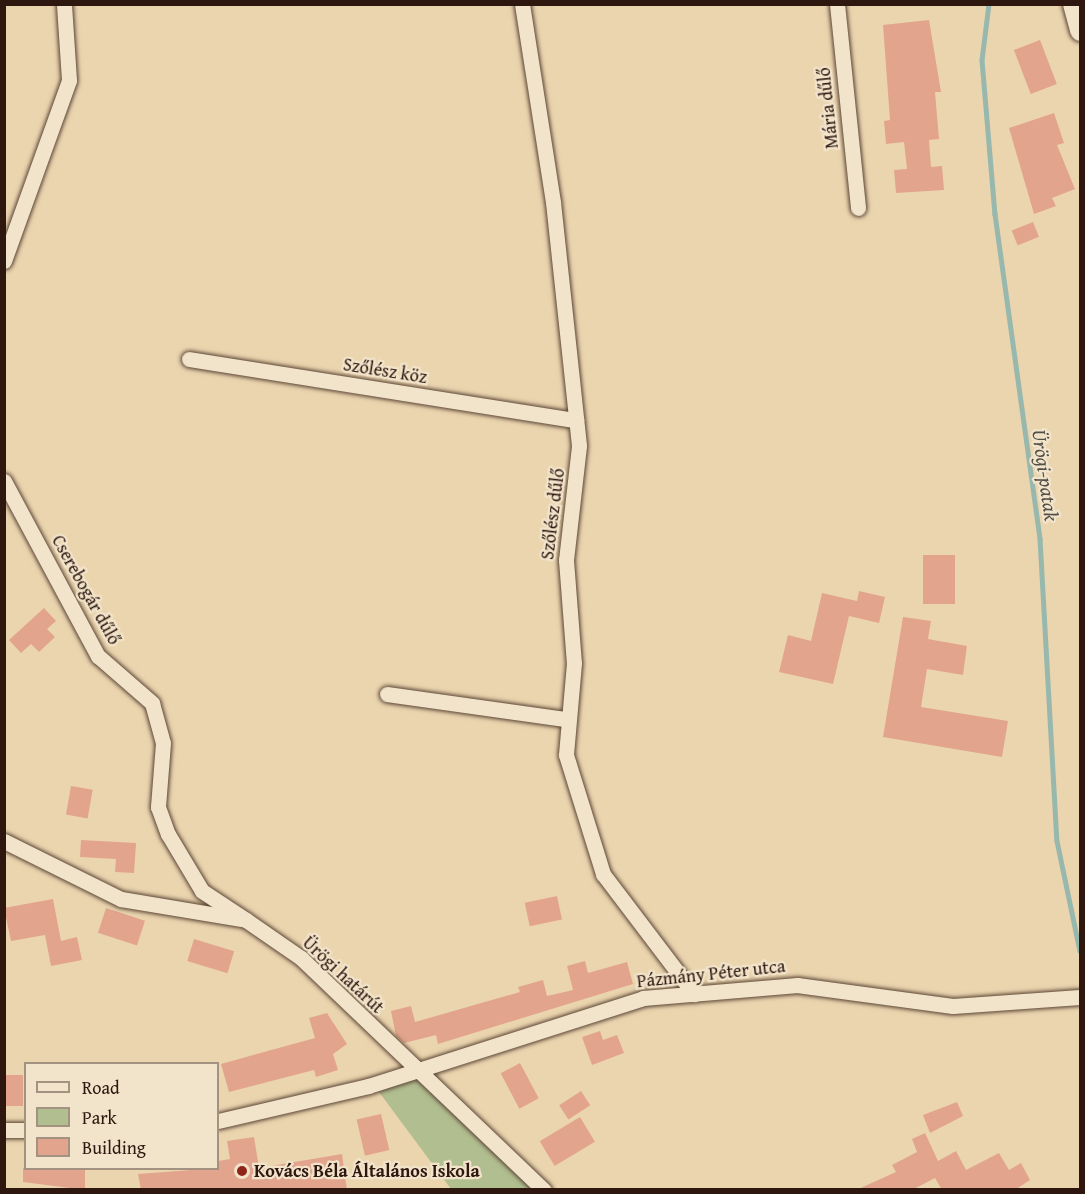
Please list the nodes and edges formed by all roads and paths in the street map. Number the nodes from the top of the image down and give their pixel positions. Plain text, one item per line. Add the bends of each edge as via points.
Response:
1 (64, 4) edge
2 (522, 4) edge
3 (837, 4) edge
4 (1072, 4) edge
5 (1080, 31) edge
6 (858, 208) dead end
7 (4, 261) edge
8 (189, 359) dead end
9 (576, 420) junction
10 (4, 481) edge
11 (387, 694) dead end
12 (566, 719) junction
13 (4, 841) edge
14 (246, 920) junction
15 (694, 994) junction
16 (1080, 997) edge
17 (417, 1072) junction
18 (219, 1121) edge
19 (4, 1130) edge
20 (24, 1130) edge
21 (544, 1190) edge

1 - 7 street via 69,80
2 - 9 street, Szőlész dűlő via 553,202
3 - 6 street, Mária dűlő
4 - 5 main road
8 - 9 street, Szőlész köz
9 - 12 street, Szőlész dűlő via 579,478 566,560 574,663
10 - 14 street, Cserebogár dűlő via 98,656 152,703 162,743 158,807 168,834 202,891
11 - 12 street
12 - 15 street, Szőlész dűlő via 566,755 603,874
13 - 14 street, Ürögi határút via 121,898
14 - 17 street, Ürögi határút via 301,958
15 - 16 street, Pázmány Péter utca via 797,985 953,1006
15 - 17 street, Pázmány Péter utca via 643,998
17 - 18 street, Pázmány Péter utca
17 - 21 street, Ürögi határút
19 - 20 street

